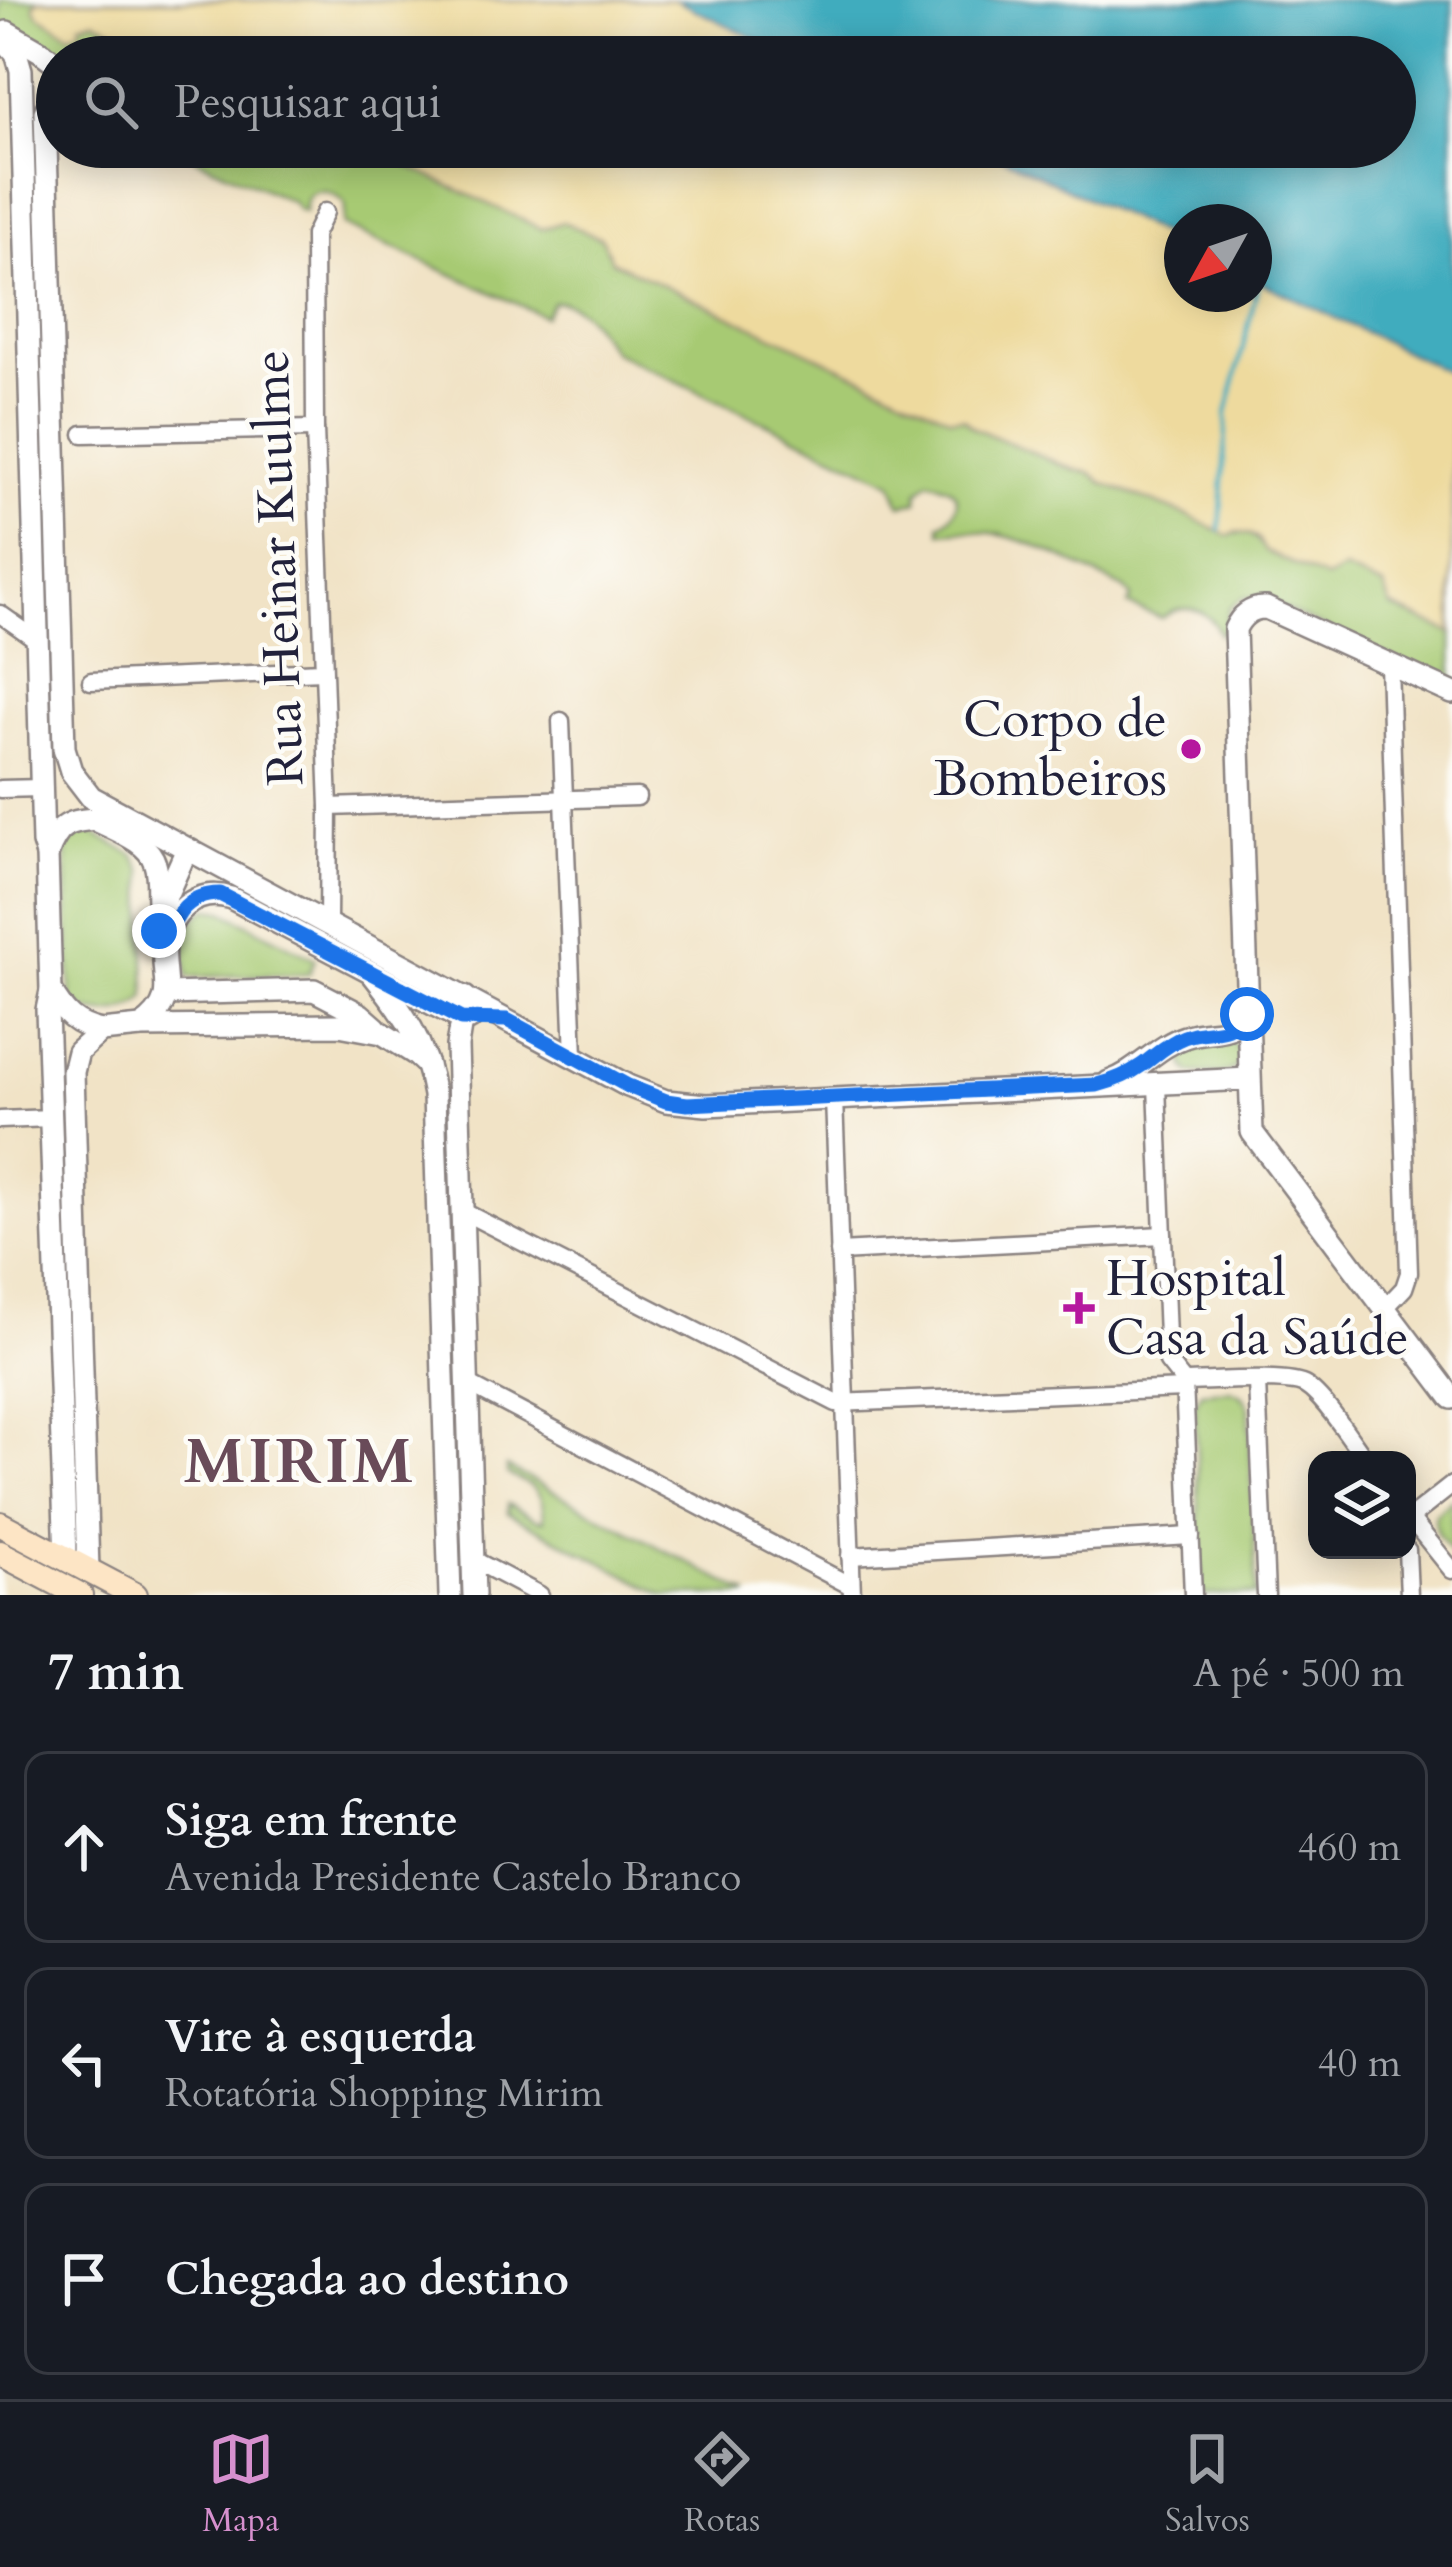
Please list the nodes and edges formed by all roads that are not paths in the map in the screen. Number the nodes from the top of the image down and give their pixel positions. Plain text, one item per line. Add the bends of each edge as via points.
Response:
1 (0, 32) edge
2 (36, 51) edge
3 (36, 59) edge
4 (21, 70) junction
5 (36, 170) junction
6 (325, 212) dead end
7 (315, 429) junction
8 (83, 434) dead end
9 (0, 614) edge
10 (37, 640) junction
11 (1389, 664) junction
12 (322, 671) junction
13 (91, 681) dead end
14 (1452, 693) edge
15 (561, 721) dead end
16 (41, 788) junction
17 (0, 789) edge
18 (638, 797) dead end
19 (563, 800) junction
20 (328, 807) junction
21 (126, 816) junction
22 (94, 819) junction
23 (187, 849) junction
24 (47, 856) junction
25 (159, 912) junction
26 (328, 923) junction
27 (164, 948) junction
28 (371, 972) junction
29 (51, 992) junction
30 (166, 994) junction
31 (463, 1008) junction
32 (1247, 1014) junction
33 (141, 1028) junction
34 (101, 1031) junction
35 (1226, 1031) junction
36 (382, 1033) junction
37 (1178, 1043) junction
38 (1248, 1043) junction
39 (574, 1056) junction
40 (429, 1073) junction
41 (1249, 1079) junction
42 (1190, 1083) junction
43 (1097, 1085) junction
44 (1157, 1085) junction
45 (834, 1098) junction
46 (51, 1118) junction
47 (0, 1120) edge
48 (462, 1211) junction
49 (1163, 1235) junction
50 (839, 1252) junction
51 (1384, 1309) junction
52 (1257, 1382) junction
53 (468, 1384) junction
54 (1184, 1386) junction
55 (1452, 1398) edge
56 (844, 1403) junction
57 (1359, 1451) edge
58 (1452, 1485) edge
59 (1416, 1514) edge
60 (0, 1524) edge
61 (1416, 1530) edge
62 (1191, 1536) junction
63 (0, 1553) edge
64 (850, 1556) junction
65 (1407, 1559) edge
66 (474, 1560) junction
67 (1452, 1570) edge
68 (74, 1581) edge
69 (852, 1591) edge
70 (135, 1595) edge
71 (451, 1595) edge
72 (474, 1595) edge
73 (540, 1595) edge
74 (1193, 1595) edge
75 (1266, 1595) edge
76 (1408, 1595) edge

1 - 2 street
1 - 4 street
3 - 4 street
4 - 5 street
5 - 10 street
5 - 21 street via 64,748 80,786
6 - 7 street, Rua Heinar Kuulme via 314,236
7 - 8 street
7 - 12 street, Rua Heinar Kuulme
9 - 10 street
10 - 16 street
11 - 14 street
11 - 32 street via 1266,608 1235,628
11 - 51 street via 1409,1273
12 - 13 street
12 - 20 street, Rua Heinar Kuulme
15 - 19 street
16 - 17 street
16 - 24 street
18 - 19 street
19 - 20 street
19 - 39 street
20 - 26 street, Rua Heinar Kuulme
21 - 22 street
21 - 23 street
22 - 24 street via 62,828
22 - 25 street via 149,852
23 - 25 street
23 - 26 street
24 - 29 street
25 - 27 street
26 - 31 street
27 - 28 street via 184,905 220,894
27 - 30 street
28 - 31 street
28 - 40 street via 412,1026
29 - 34 street via 66,1015
29 - 46 street
30 - 33 street
30 - 36 street via 314,991
31 - 39 street via 507,1020
31 - 48 street
32 - 35 street
32 - 38 street
33 - 34 street
33 - 36 street via 323,1023
34 - 68 street via 79,1052 73,1072
35 - 37 street
35 - 38 street
36 - 40 street
37 - 42 street via 1175,1065
37 - 43 street
37 - 44 street
38 - 41 street
39 - 45 street via 666,1101
40 - 71 street
41 - 42 street
41 - 51 street via 1252,1132
42 - 44 street
43 - 44 street
43 - 45 street
44 - 49 street
45 - 50 street
46 - 47 street
46 - 68 street
48 - 53 street
48 - 56 street
49 - 50 street
49 - 54 street via 1168,1363
50 - 56 street
51 - 55 street
52 - 54 street
52 - 57 street via 1308,1387
52 - 75 street
53 - 66 street
53 - 69 street
54 - 56 street
54 - 62 street
56 - 64 street
58 - 59 street
60 - 68 main road
61 - 67 street
62 - 64 street
62 - 74 street
63 - 68 main road
64 - 69 street
65 - 76 street
66 - 72 street
66 - 73 street
68 - 70 main road

